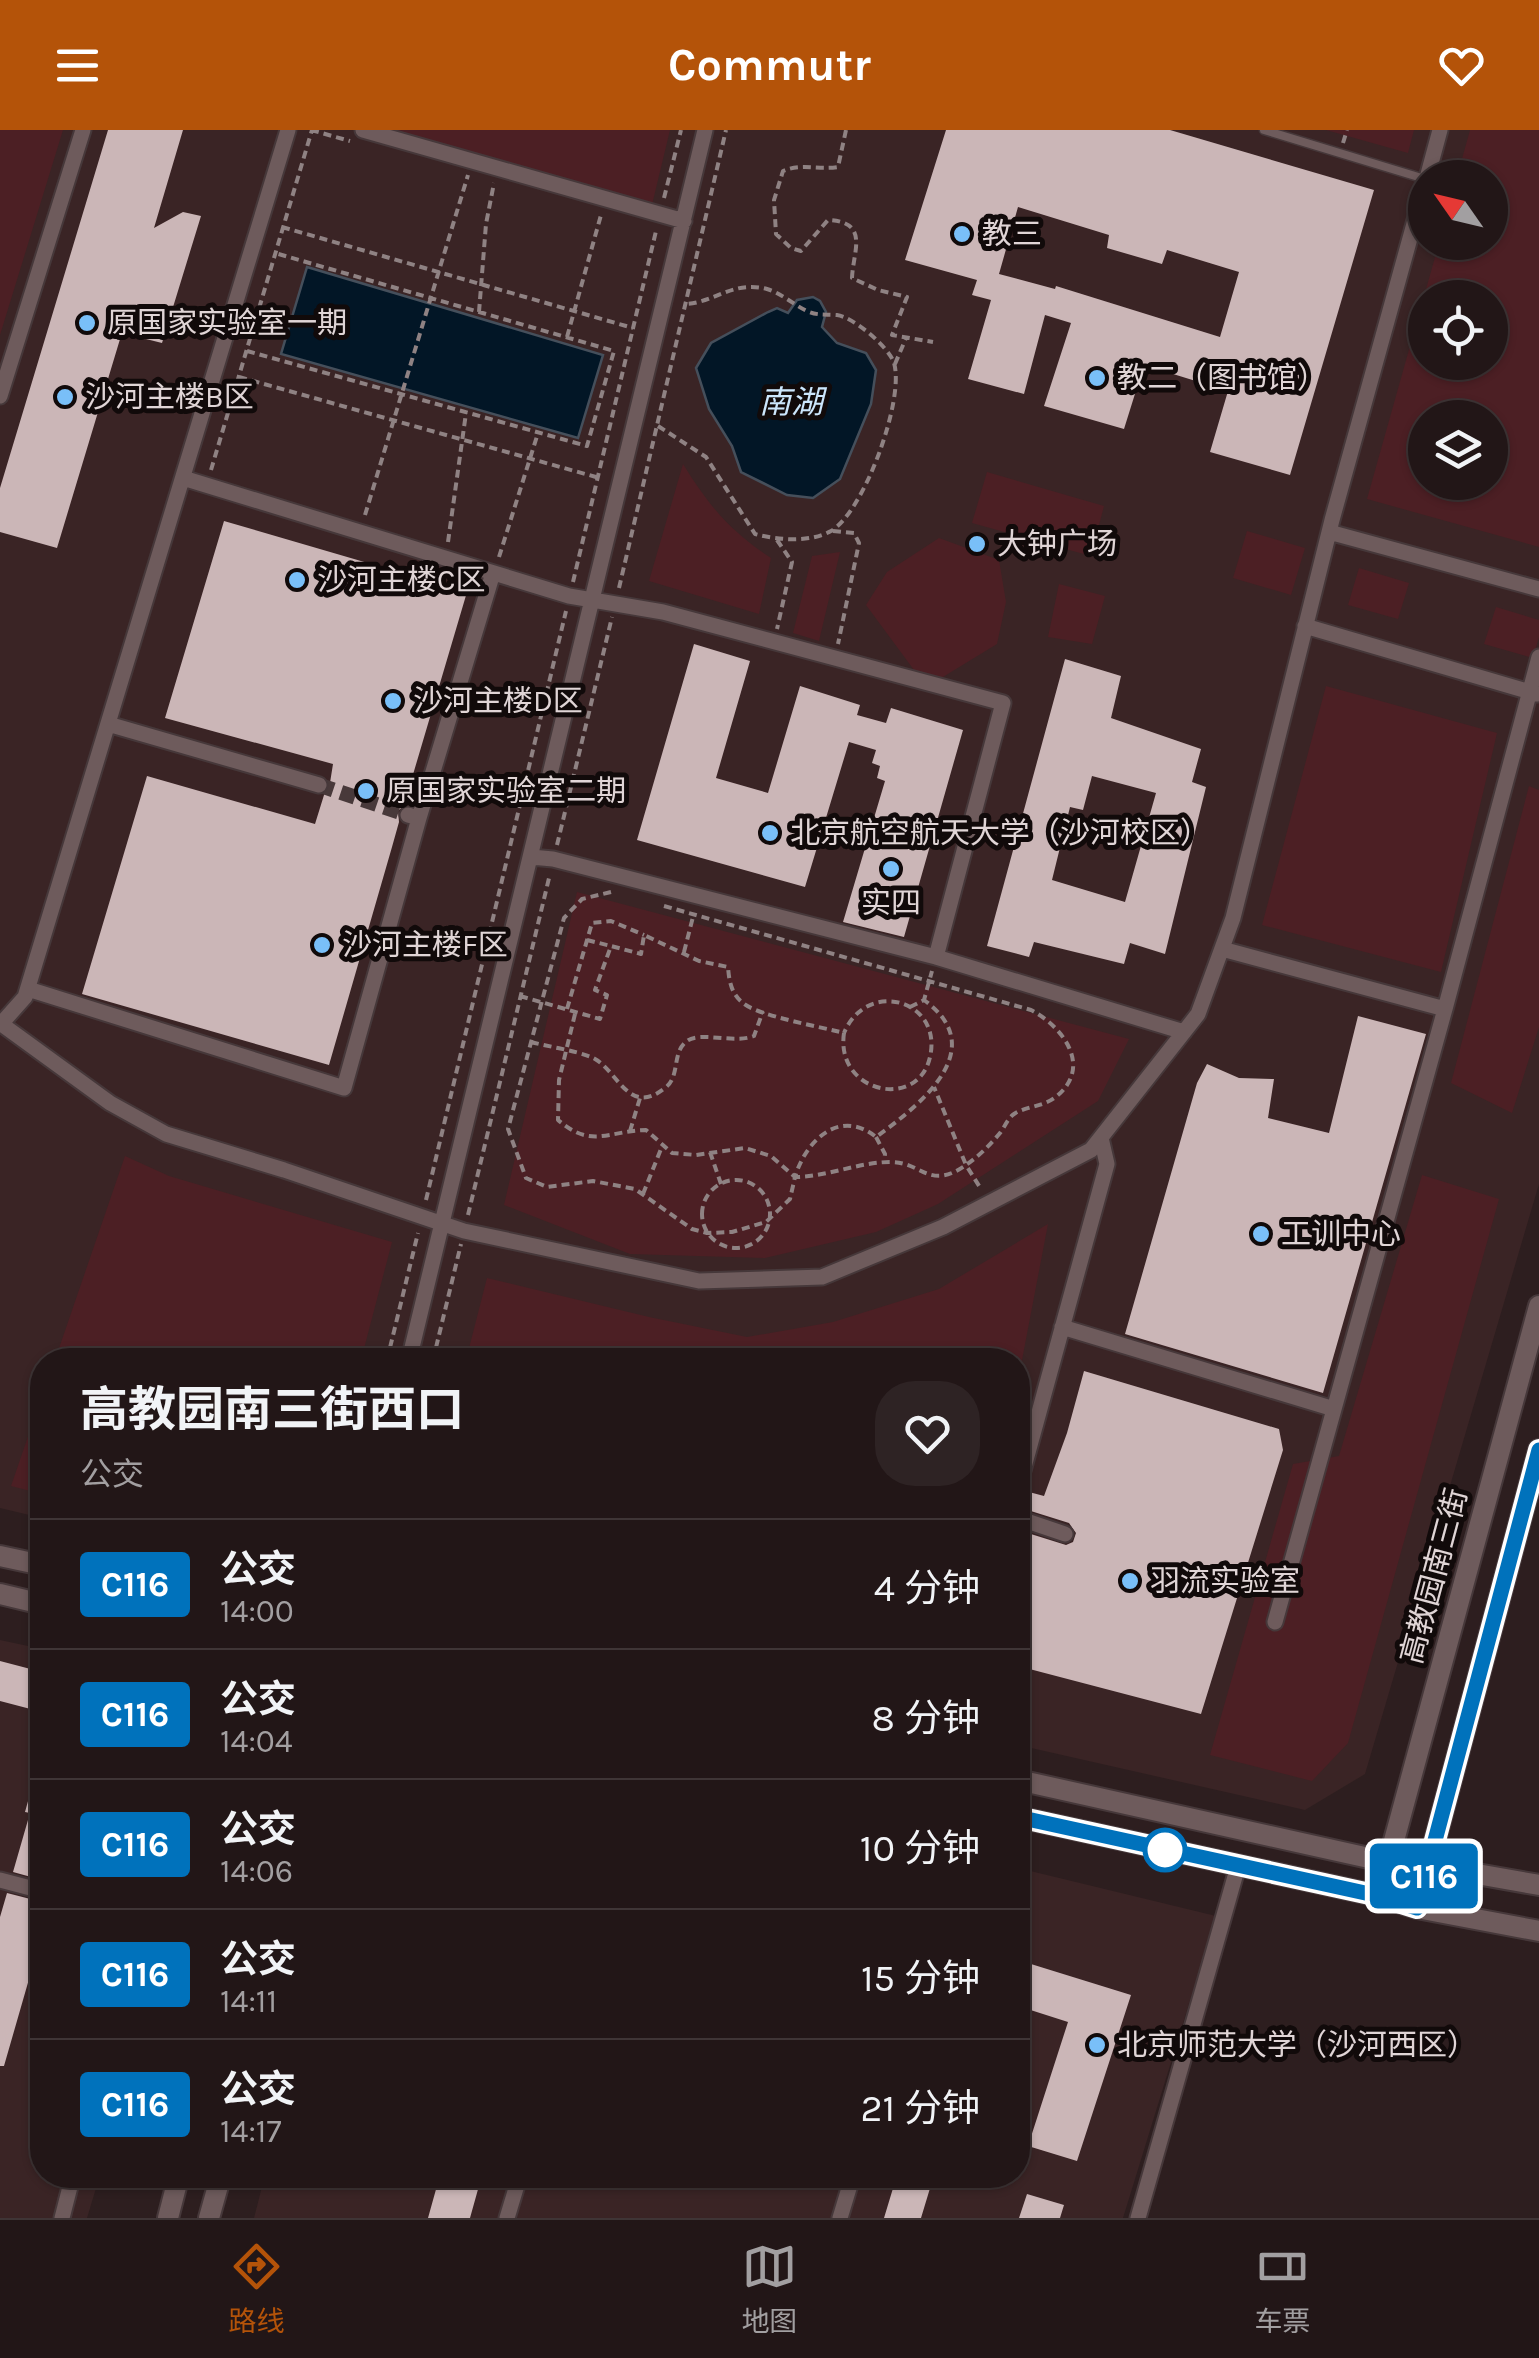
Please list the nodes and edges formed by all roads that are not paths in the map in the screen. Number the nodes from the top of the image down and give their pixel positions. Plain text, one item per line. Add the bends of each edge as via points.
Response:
1 (83, 130) edge
2 (288, 130) edge
3 (363, 130) edge
4 (705, 130) edge
5 (1264, 130) edge
6 (1440, 130) edge
7 (1432, 160) edge
8 (1408, 174) edge
9 (684, 221) junction
10 (1408, 245) edge
11 (0, 396) edge
12 (183, 478) junction
13 (1329, 532) junction
14 (495, 567) junction
15 (1539, 589) edge
16 (594, 598) junction
17 (1306, 626) junction
18 (1539, 657) edge
19 (1534, 694) edge
20 (108, 724) junction
21 (319, 785) tunnel mouth
22 (531, 857) junction
23 (1222, 949) junction
24 (936, 957) junction
25 (28, 989) junction
26 (1445, 1009) junction
27 (0, 1023) edge
28 (1184, 1032) junction
29 (1100, 1138) junction
30 (442, 1223) junction
31 (1539, 1306) edge
32 (1062, 1327) junction
33 (412, 1348) edge
34 (1334, 1409) junction
35 (1030, 1445) edge
36 (1539, 1450) edge
37 (1030, 1522) edge
38 (1065, 1534) dead end
39 (0, 1556) edge
40 (30, 1562) edge
41 (0, 1594) edge
42 (30, 1601) edge
43 (1274, 1622) dead end
44 (1030, 1783) edge
45 (1030, 1820) edge
46 (1387, 1862) junction
47 (1426, 1865) junction
48 (1238, 1866) junction
49 (0, 1880) edge
50 (1539, 1885) edge
51 (30, 1888) edge
52 (1379, 1896) junction
53 (1417, 1908) junction
54 (1539, 1931) edge
55 (70, 2188) edge
56 (176, 2188) edge
57 (217, 2188) edge
58 (516, 2188) edge
59 (849, 2188) edge
60 (62, 2218) edge
61 (168, 2218) edge
62 (209, 2218) edge
63 (507, 2218) edge
64 (840, 2218) edge
65 (1138, 2218) edge

1 - 11 street
2 - 12 street
3 - 9 street
4 - 9 street
5 - 8 lane
6 - 7 street
9 - 16 street
10 - 13 street
12 - 14 street
12 - 20 street
13 - 15 street
13 - 17 street
14 - 16 street via 569,596
14 - 25 street via 413,816 344,1088
16 - 22 street
16 - 24 street via 1003,703
17 - 19 street
17 - 23 street
18 - 19 street
19 - 26 street
20 - 21 street
20 - 25 street
22 - 24 street
22 - 30 street
23 - 26 street
23 - 28 street via 1198,1014
24 - 28 street
25 - 27 street
26 - 34 street
27 - 30 street via 110,1103 166,1134
28 - 29 street
29 - 30 street via 1092,1150 943,1228 822,1277 699,1281
29 - 32 street via 1107,1164
30 - 33 street
31 - 46 street, 高教园南三街
32 - 34 street
32 - 35 street
34 - 43 street
36 - 47 street
37 - 38 street
39 - 40 street
41 - 42 street
44 - 46 street
45 - 48 street
46 - 47 street
46 - 52 street, 高教园南三街
47 - 50 street
47 - 53 street
48 - 52 street
48 - 65 street
49 - 51 street
52 - 53 street
53 - 54 street
55 - 60 street
56 - 61 street
57 - 62 street
58 - 63 street
59 - 64 street

